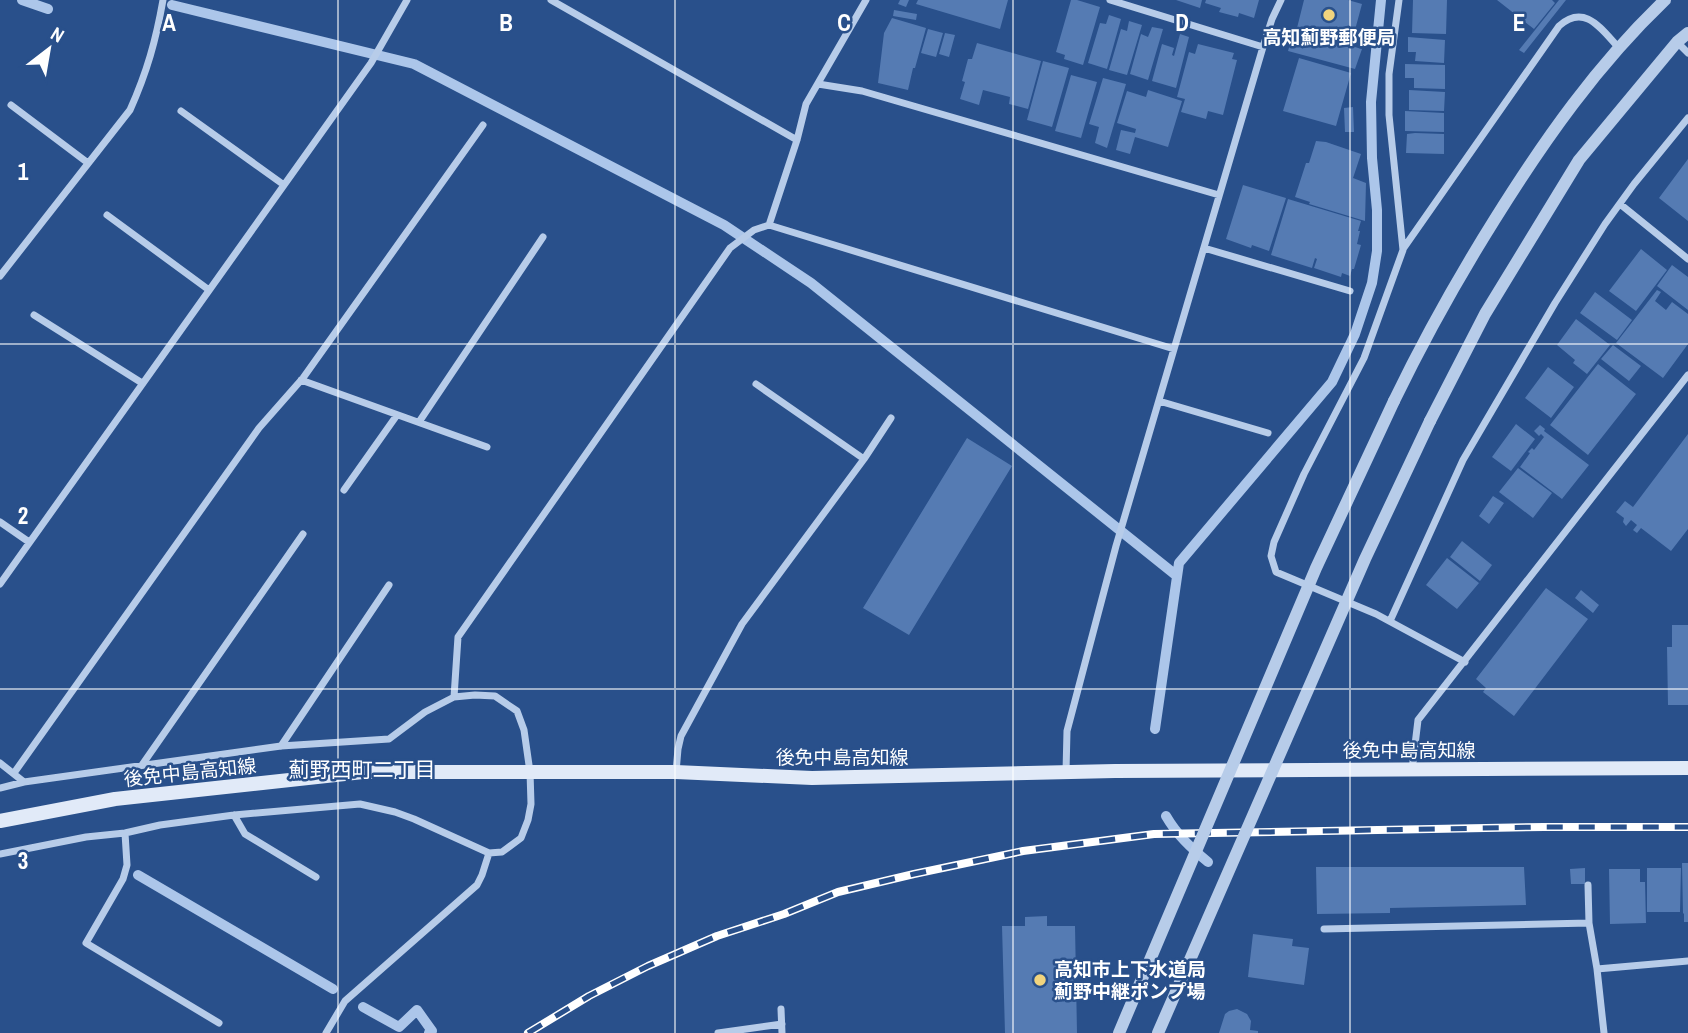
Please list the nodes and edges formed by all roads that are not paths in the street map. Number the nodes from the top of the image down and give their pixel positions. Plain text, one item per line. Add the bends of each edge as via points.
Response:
1 (163, 0) edge
2 (407, 0) edge
3 (551, 0) edge
4 (866, 0) edge
5 (1110, 0) edge
6 (1281, 0) edge
7 (1399, 0) edge
8 (1665, 0) edge
9 (1688, 33) edge
10 (1677, 42) junction
11 (1263, 47) junction
12 (1619, 48) junction
13 (1688, 54) edge
14 (818, 84) junction
15 (11, 105) dead end
16 (181, 111) dead end
17 (1688, 118) edge
18 (483, 125) dead end
19 (797, 140) junction
20 (88, 163) junction
21 (284, 186) junction
22 (1219, 195) junction
23 (1620, 204) junction
24 (107, 215) dead end
25 (769, 226) junction
26 (543, 237) dead end
27 (1204, 248) junction
28 (1403, 250) junction
29 (1688, 259) edge
30 (0, 276) edge
31 (209, 290) junction
32 (1350, 291) dead end
33 (34, 315) dead end
34 (1174, 349) junction
35 (1688, 375) edge
36 (302, 380) junction
37 (142, 383) junction
38 (756, 384) dead end
39 (1159, 401) junction
40 (397, 415) junction
41 (891, 418) dead end
42 (419, 422) junction
43 (1268, 433) dead end
44 (487, 447) dead end
45 (864, 459) junction
46 (344, 490) dead end
47 (0, 522) edge
48 (303, 534) dead end
49 (29, 542) junction
50 (0, 584) edge
51 (389, 585) dead end
52 (1390, 621) junction
53 (1465, 662) junction
54 (454, 697) junction
55 (281, 747) junction
56 (0, 762) edge
57 (142, 765) junction
58 (1688, 768) edge
59 (1412, 770) junction
60 (530, 772) junction
61 (676, 772) junction
62 (14, 773) junction
63 (1066, 773) junction
64 (24, 782) junction
65 (0, 788) edge
66 (234, 815) junction
67 (0, 821) edge
68 (125, 832) junction
69 (489, 853) junction
70 (0, 854) edge
71 (316, 877) dead end
72 (1588, 885) dead end
73 (1589, 923) junction
74 (1324, 929) dead end
75 (1688, 961) edge
76 (1597, 969) junction
77 (781, 1009) dead end
78 (219, 1023) dead end
79 (782, 1024) junction
80 (326, 1033) edge
81 (718, 1033) edge
82 (782, 1033) edge
83 (1119, 1033) edge
84 (1158, 1033) edge
85 (1604, 1033) edge

1 - 20 street via 144,78 130,110
2 - 21 street via 371,63
3 - 19 street
4 - 14 street
5 - 11 street
6 - 11 street
7 - 28 street via 1389,74 1389,115
8 - 12 street
9 - 10 street
10 - 13 street
10 - 84 street, bridge via 1579,160 1485,314 1365,559
11 - 22 street
12 - 28 street via 1585,16 1559,26
12 - 83 street, bridge via 1531,162 1442,307 1394,401 1316,568
14 - 19 street via 806,104
14 - 22 street via 862,91
15 - 20 street
16 - 21 street
17 - 23 street
18 - 36 street
19 - 25 street
20 - 30 street
21 - 31 street
22 - 27 street
23 - 29 street
23 - 52 street via 1555,303 1463,460
24 - 31 street
25 - 34 street
25 - 54 street via 754,230 730,248 458,637
26 - 42 street
27 - 32 street
27 - 34 street
28 - 52 street via 1364,358 1304,474 1271,556 1276,572
31 - 37 street
33 - 37 street
34 - 39 street
35 - 53 street
36 - 40 street
36 - 62 street via 259,428
37 - 49 street
38 - 45 street
39 - 43 street
39 - 63 street via 1067,731
40 - 42 street
40 - 46 street
41 - 45 street
42 - 44 street
45 - 61 street via 741,624 681,736
47 - 49 street
48 - 57 street
49 - 50 street
51 - 55 street
52 - 53 street
53 - 59 street via 1418,720
54 - 55 street via 389,739
54 - 60 street via 495,696 517,711
55 - 57 street
56 - 62 street
57 - 64 street
58 - 59 main road, 後免中島高知線
59 - 63 main road, 後免中島高知線
60 - 61 main road, 後免中島高知線
60 - 67 main road, 後免中島高知線 via 363,772 115,799
60 - 69 street via 531,804 521,838 502,852
61 - 63 main road, 後免中島高知線 via 812,778
62 - 64 street
64 - 65 street
66 - 68 street
66 - 69 street via 360,804 414,819
66 - 71 street via 245,834
68 - 70 street
68 - 78 street via 123,880 86,943
69 - 80 street via 477,885 345,1001
72 - 73 street
73 - 74 street
73 - 76 street
75 - 76 street
76 - 85 street
77 - 79 street
79 - 81 street
79 - 82 street

